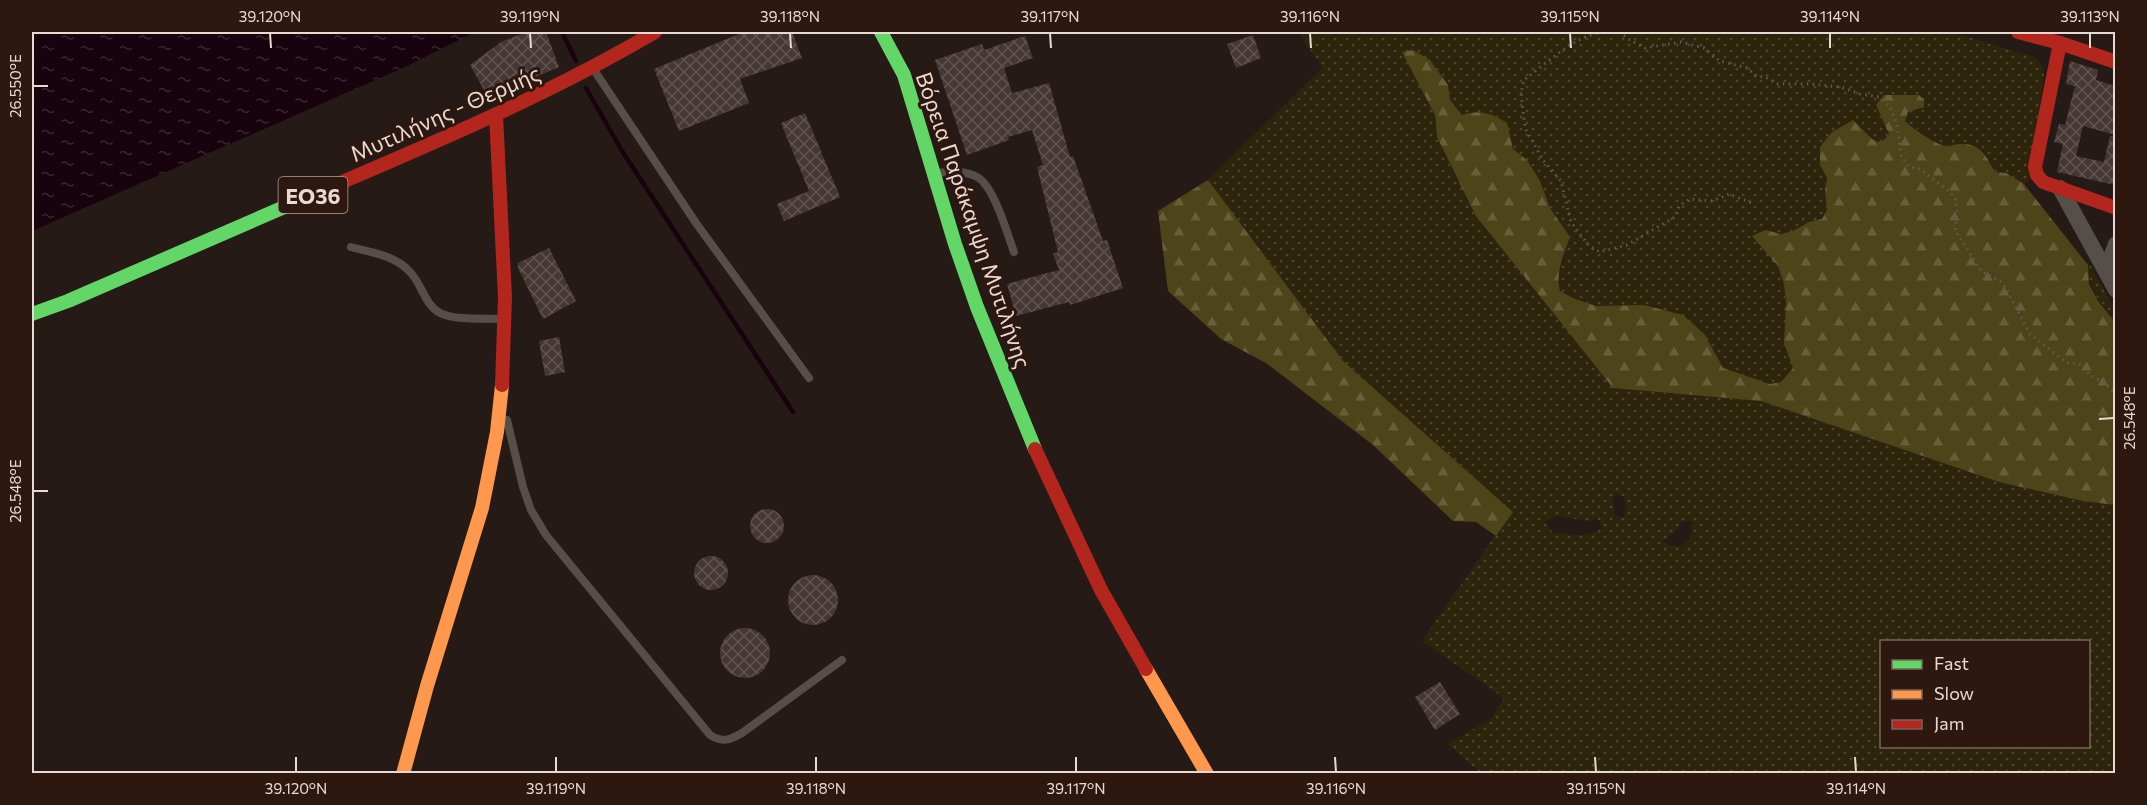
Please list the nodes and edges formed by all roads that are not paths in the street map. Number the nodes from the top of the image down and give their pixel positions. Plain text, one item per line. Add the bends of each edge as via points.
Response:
1 (638, 32) edge
2 (655, 32) edge
3 (881, 32) edge
4 (2018, 32) edge
5 (2043, 35) edge
6 (2060, 43) junction
7 (609, 59) junction
8 (2115, 62) edge
9 (592, 68) junction
10 (496, 115) junction
11 (934, 173) junction
12 (2060, 188) junction
13 (2115, 208) edge
14 (2115, 244) edge
15 (351, 247) dead end
16 (1014, 252) dead end
17 (2106, 270) junction
18 (2115, 290) edge
19 (32, 314) edge
20 (505, 319) junction
21 (809, 378) dead end
22 (501, 400) junction
23 (842, 660) dead end
24 (403, 774) edge
25 (1207, 774) edge

1 - 7 main road, Μυτιλήνης - Θερμής / ΕΟ36
2 - 7 main road, Μυτιλήνης - Θερμής / ΕΟ36
3 - 11 main road, Βόρεια Παράκαμψη Μυτιλήνης via 904,75
4 - 5 main road
5 - 6 main road
6 - 8 main road
6 - 12 main road via 2035,167 2043,182
7 - 9 main road, Μυτιλήνης - Θερμής / ΕΟ36
9 - 10 main road, Μυτιλήνης - Θερμής / ΕΟ36
9 - 21 lane via 696,223
10 - 19 main road, Μυτιλήνης - Θερμής / ΕΟ36
10 - 20 main road
11 - 16 lane via 970,174 986,183
11 - 25 main road, Βόρεια Παράκαμψη Μυτιλήνης via 994,354 1035,450 1101,591
12 - 13 main road
12 - 17 street
14 - 17 street
15 - 20 lane via 401,263 441,313
17 - 18 street
20 - 22 main road
22 - 23 lane via 523,487 546,535 710,735 724,741 742,734
22 - 24 main road via 484,500 418,710

